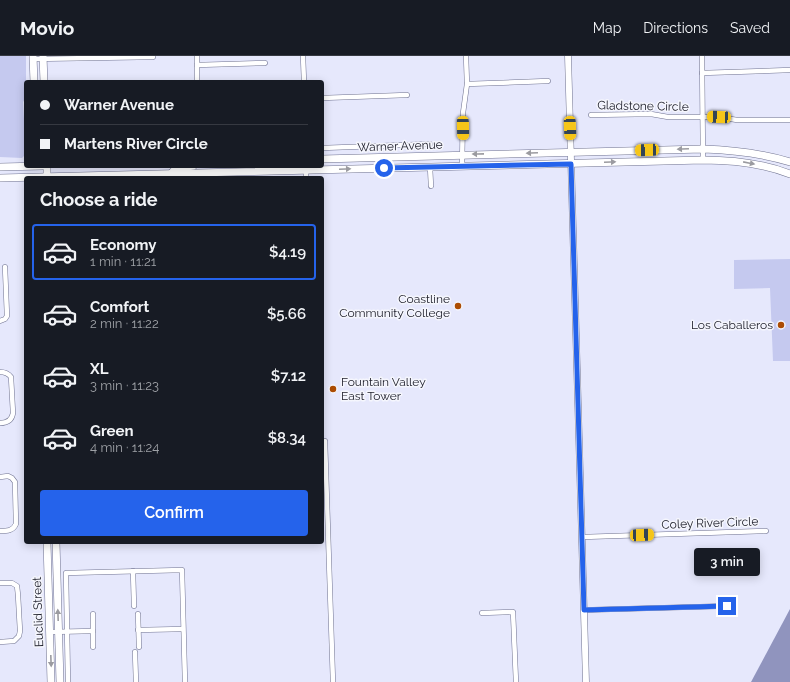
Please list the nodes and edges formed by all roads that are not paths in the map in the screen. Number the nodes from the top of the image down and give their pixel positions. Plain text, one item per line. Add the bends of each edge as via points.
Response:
1 (197, 56) edge
2 (303, 56) edge
3 (466, 56) edge
4 (568, 56) edge
5 (702, 56) edge
6 (43, 57) edge
7 (77, 57) edge
8 (153, 57) dead end
9 (33, 58) edge
10 (265, 64) dead end
11 (197, 65) junction
12 (790, 70) edge
13 (702, 73) junction
14 (34, 80) edge
15 (44, 80) edge
16 (197, 80) edge
17 (304, 80) edge
18 (548, 81) dead end
19 (467, 84) junction
20 (407, 95) dead end
21 (324, 98) edge
22 (591, 115) dead end
23 (702, 116) junction
24 (790, 120) edge
25 (430, 144) dead end
26 (324, 148) edge
27 (703, 148) junction
28 (571, 152) junction
29 (463, 154) junction
30 (758, 154) junction
31 (324, 160) edge
32 (703, 160) junction
33 (727, 160) junction
34 (790, 162) edge
35 (571, 164) junction
36 (24, 166) edge
37 (430, 166) junction
38 (462, 166) junction
39 (0, 167) edge
40 (177, 168) edge
41 (237, 169) edge
42 (306, 172) edge
43 (171, 174) junction
44 (790, 174) edge
45 (88, 176) edge
46 (24, 177) edge
47 (0, 178) edge
48 (431, 186) dead end
49 (5, 267) dead end
50 (2, 320) edge
51 (0, 372) edge
52 (0, 423) edge
53 (325, 441) dead end
54 (0, 477) edge
55 (324, 525) edge
56 (328, 525) junction
57 (0, 531) edge
58 (766, 531) dead end
59 (583, 537) junction
60 (47, 544) edge
61 (56, 544) edge
62 (48, 562) junction
63 (57, 562) junction
64 (134, 571) junction
65 (0, 583) edge
66 (134, 606) dead end
67 (727, 606) dead end
68 (584, 610) junction
69 (482, 612) dead end
70 (93, 614) dead end
71 (138, 614) dead end
72 (183, 629) junction
73 (138, 630) junction
74 (93, 631) junction
75 (50, 632) junction
76 (59, 632) junction
77 (67, 632) junction
78 (0, 642) edge
79 (93, 647) dead end
80 (138, 647) dead end
81 (135, 652) dead end
82 (51, 682) edge
83 (60, 682) edge
84 (68, 682) edge
85 (136, 682) edge
86 (185, 682) edge
87 (333, 682) edge
88 (516, 682) edge
89 (586, 682) edge

1 - 11 street
2 - 17 street
3 - 19 street
4 - 28 street
5 - 13 street
6 - 7 street
6 - 9 street
6 - 15 main road
7 - 8 street
9 - 14 main road
10 - 11 street
11 - 16 street
12 - 13 street
13 - 23 street
18 - 19 street
19 - 29 street via 463,113
20 - 21 street
22 - 23 street, Gladstone Circle
23 - 24 street, Gladstone Circle via 737,120
23 - 27 street
25 - 26 street, Warner Avenue
27 -> 28 main road, Warner Avenue
27 - 30 main road, Warner Avenue
27 - 32 street
28 -> 29 main road, Warner Avenue
28 - 35 street
29 - 31 main road, Warner Avenue
29 - 38 street
30 - 33 main road via 731,155
30 - 34 main road, Warner Avenue
32 - 33 main road, Warner Avenue
35 -> 32 main road, Warner Avenue
33 -> 44 main road, Warner Avenue via 747,162
35 - 38 main road, Warner Avenue
35 - 59 street
36 - 39 main road
37 - 38 main road, Warner Avenue
42 -> 37 main road, Warner Avenue
37 - 48 street
40 - 43 main road
41 - 42 main road, Warner Avenue
41 - 43 main road, Warner Avenue
43 - 45 main road, Warner Avenue
46 - 47 main road, Warner Avenue
49 - 50 street via 7,316
51 - 52 street via 9,374 12,380 12,417 7,422
53 - 56 street
54 - 57 street via 8,476 15,482 16,524 9,531
55 - 56 street
56 - 87 street
58 - 59 street, Coley River Circle
59 - 68 street
60 - 62 main road, Euclid Street
61 - 63 main road, Euclid Street
62 - 63 street
62 - 75 main road, Euclid Street
76 -> 63 main road, Euclid Street
64 - 66 street
64 - 72 street via 182,570
64 - 77 street via 66,573
65 - 78 street via 12,583 17,586 20,631 17,640
67 - 68 street
68 - 89 street
69 - 88 street via 513,612
70 - 74 street
71 - 73 street
72 - 73 street
72 - 86 street
73 - 80 street
74 - 77 street
74 - 79 street
75 - 76 street
75 -> 82 main road, Euclid Street
76 - 77 street
76 - 83 main road, Euclid Street
77 - 84 street
81 - 85 street

